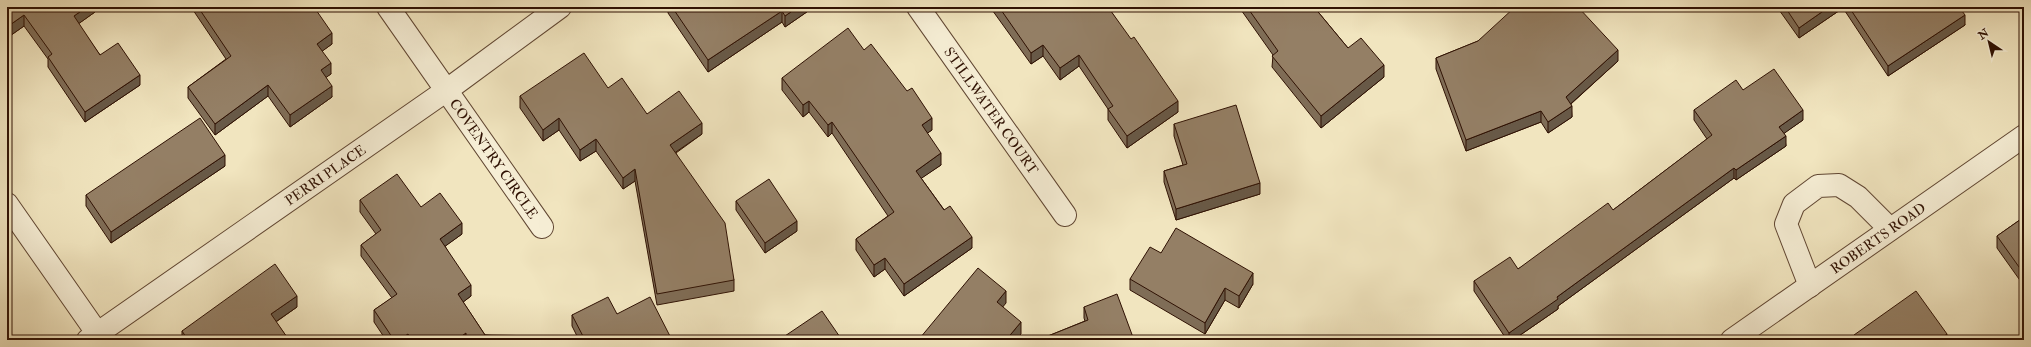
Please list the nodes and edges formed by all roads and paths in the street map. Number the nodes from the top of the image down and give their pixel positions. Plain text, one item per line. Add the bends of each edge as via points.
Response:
1 (388, 7) edge
2 (560, 7) edge
3 (918, 7) edge
4 (447, 90) junction
5 (2024, 136) edge
6 (7, 204) edge
7 (1065, 215) dead end
8 (542, 227) dead end
9 (1890, 230) junction
10 (1810, 286) junction
11 (96, 338) edge
12 (1732, 340) edge

1 - 4 street, COVENTRY CIRCLE
2 - 4 street, PERRI PLACE
3 - 7 street, STILLWATER COURT
4 - 8 street, COVENTRY CIRCLE
4 - 11 street, PERRI PLACE
5 - 9 street, ROBERTS ROAD
6 - 11 street
9 - 10 street, ROBERTS ROAD
9 - 10 street via 1858,197 1839,185 1818,186 1794,204 1786,224
10 - 12 street, ROBERTS ROAD

